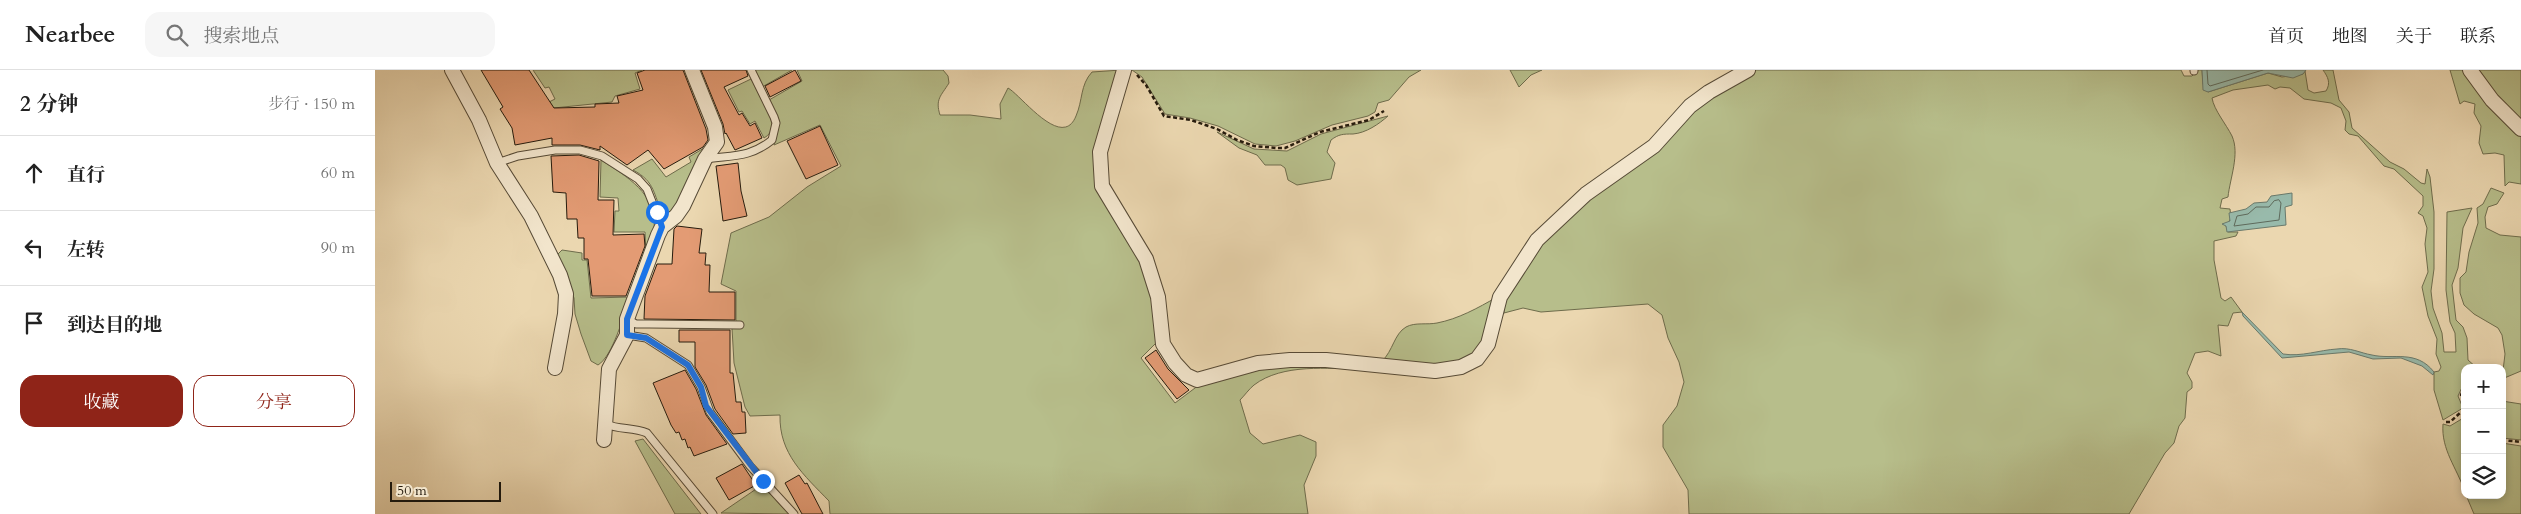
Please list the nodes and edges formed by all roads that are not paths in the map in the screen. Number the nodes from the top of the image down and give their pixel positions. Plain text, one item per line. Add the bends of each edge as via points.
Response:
1 (452, 70) edge
2 (692, 70) edge
3 (751, 70) edge
4 (1748, 70) edge
5 (2470, 70) edge
6 (1129, 71) edge
7 (2521, 129) edge
8 (705, 159) junction
9 (497, 163) junction
10 (662, 227) junction
11 (627, 319) junction
12 (740, 326) dead end
13 (627, 335) junction
14 (555, 368) dead end
15 (606, 424) junction
16 (604, 440) dead end
17 (713, 514) edge
18 (794, 514) edge

1 - 9 street via 479,120
2 - 8 street via 717,134 714,149
3 - 8 lane via 776,123 772,140 747,154
4 - 6 street via 1690,106 1654,146 1585,194 1537,240 1500,296 1487,344 1477,359 1461,367 1435,371 1326,360 1290,360 1258,363 1197,380 1186,375 1163,344 1158,297 1146,259 1102,186 1099,152
5 - 7 street via 2492,100
8 - 10 street via 677,216
9 - 10 lane via 555,150 580,150 602,156 647,188
9 - 14 street via 531,216 566,294 562,341
10 - 11 street
11 - 12 lane via 636,324
11 - 13 street
13 - 15 street via 609,369
13 - 18 lane via 646,338 688,365 710,412 750,466
15 - 16 street
15 - 17 lane via 647,433

